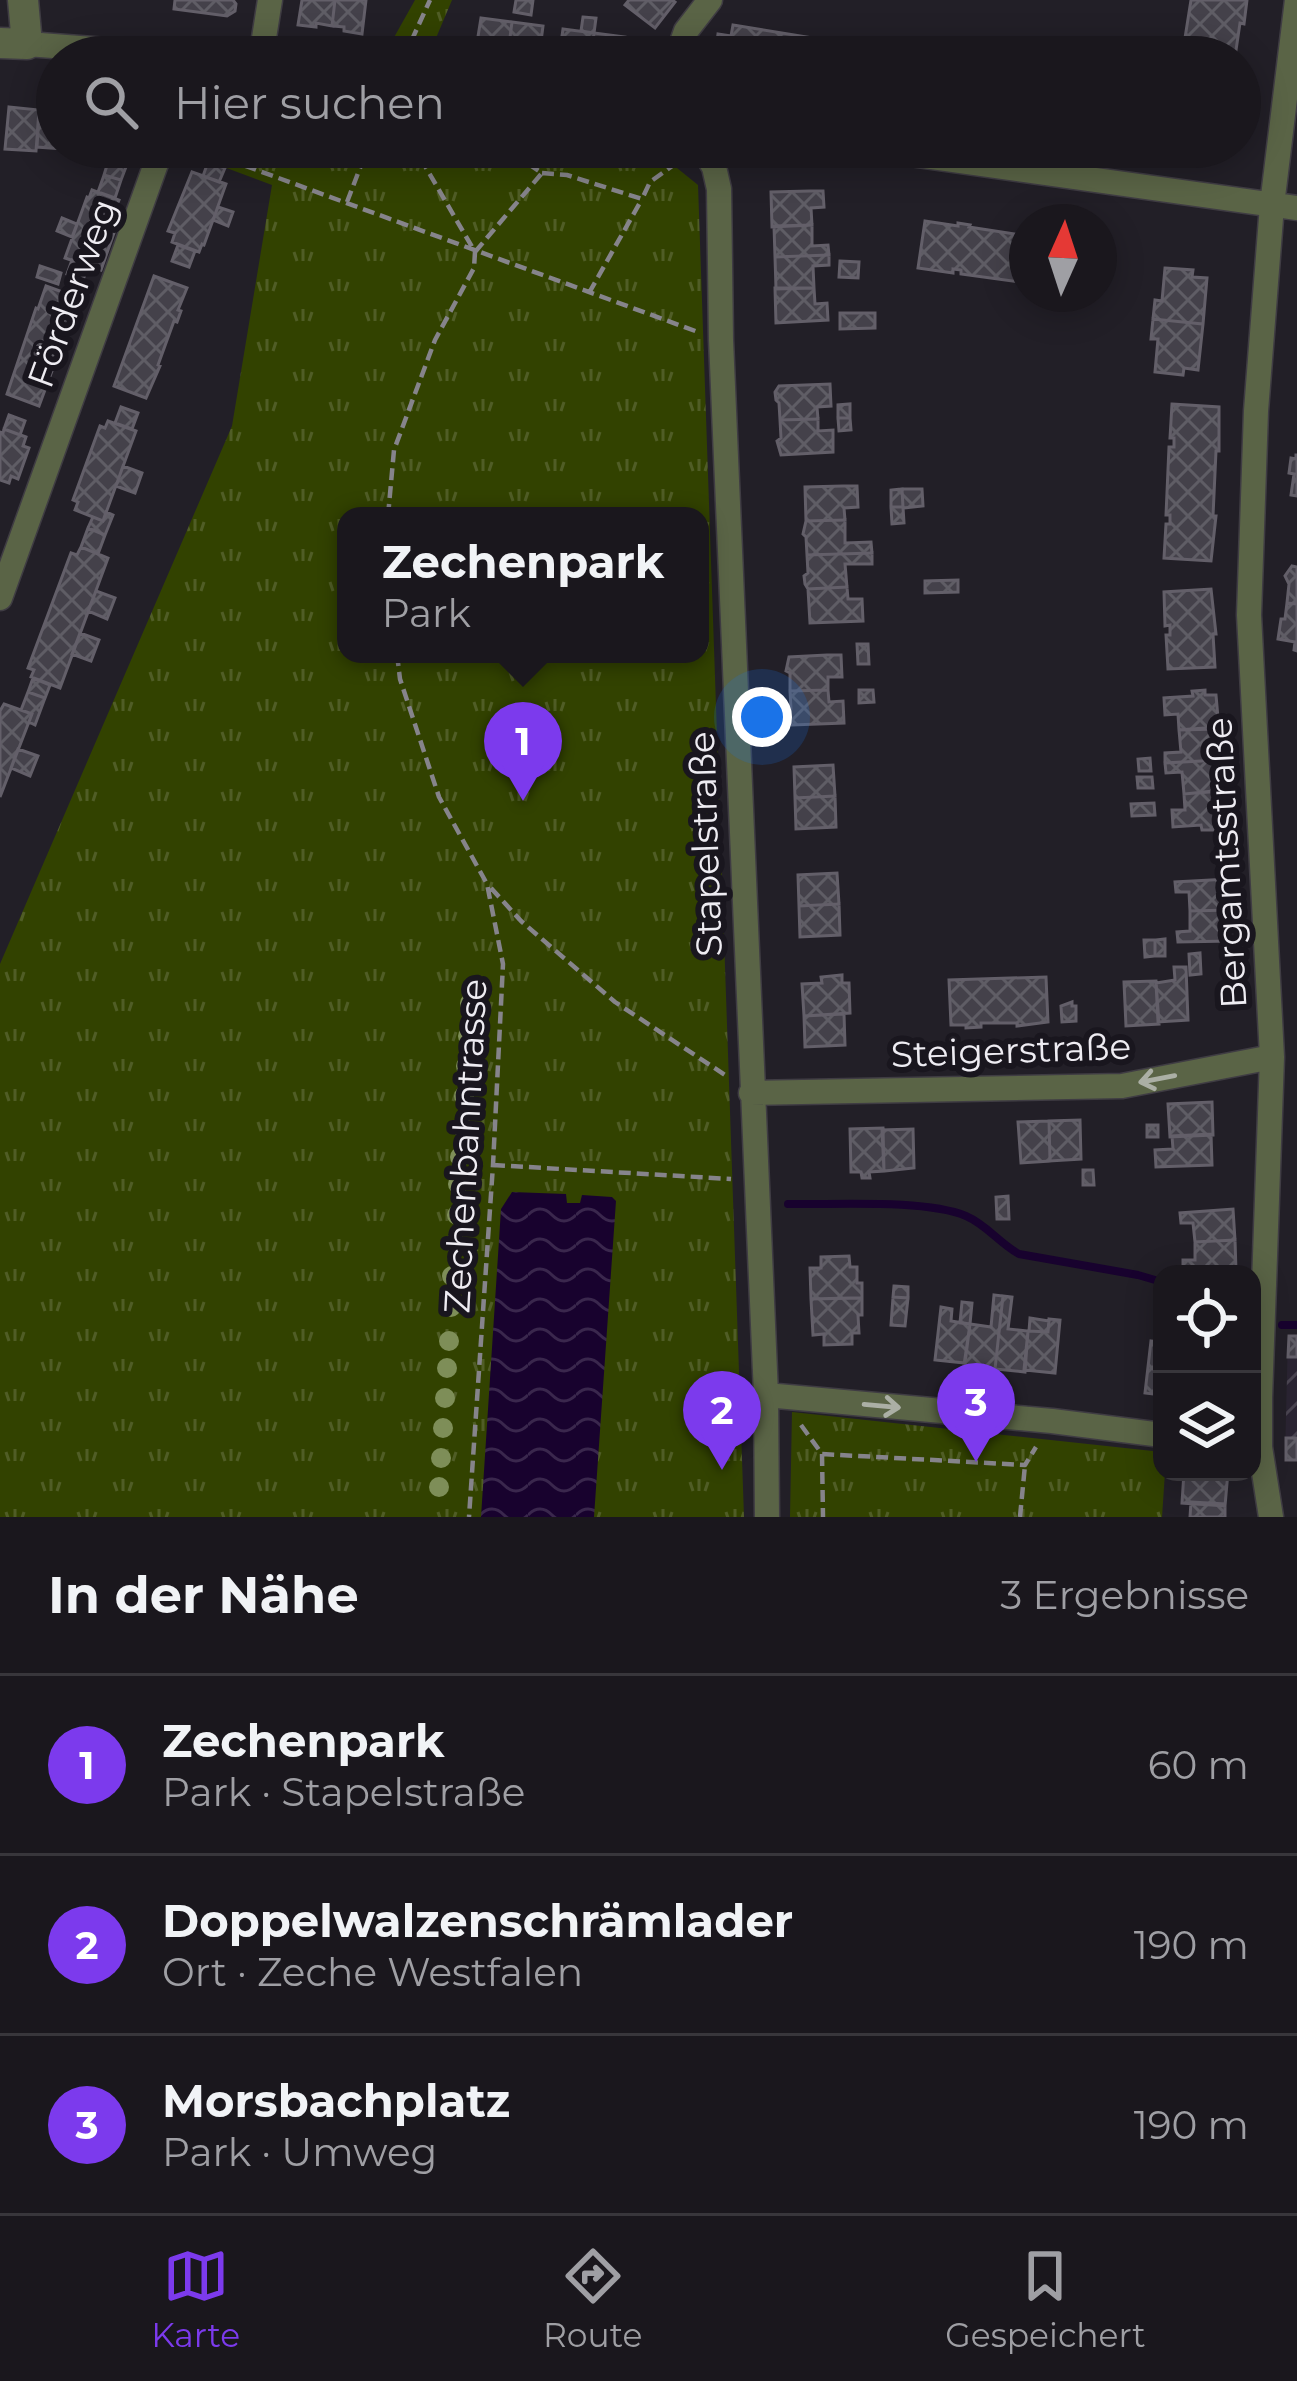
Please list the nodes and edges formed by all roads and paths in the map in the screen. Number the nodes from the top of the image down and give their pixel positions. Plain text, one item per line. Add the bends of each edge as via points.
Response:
1 (22, 0) edge
2 (270, 0) edge
3 (430, 0) edge
4 (710, 0) edge
5 (1297, 0) edge
6 (264, 36) edge
7 (414, 36) edge
8 (684, 36) edge
9 (14, 43) edge
10 (155, 168) edge
11 (252, 168) edge
12 (360, 168) edge
13 (426, 168) edge
14 (534, 168) edge
15 (668, 168) edge
16 (714, 168) edge
17 (1011, 168) edge
18 (542, 173) junction
19 (642, 199) junction
20 (347, 202) junction
21 (1284, 206) edge
22 (475, 252) junction
23 (589, 293) junction
24 (721, 340) junction
25 (389, 507) edge
26 (0, 598) edge
27 (398, 663) edge
28 (487, 884) junction
29 (1272, 1058) junction
30 (751, 1093) junction
31 (493, 1165) junction
32 (754, 1181) junction
33 (1259, 1373) edge
34 (766, 1395) junction
35 (1052, 1421) junction
36 (800, 1425) dead end
37 (1153, 1434) edge
38 (822, 1454) junction
39 (1024, 1465) junction
40 (1261, 1470) edge
41 (470, 1517) edge
42 (767, 1517) edge
43 (823, 1517) edge
44 (1021, 1517) edge
45 (1271, 1517) edge

1 - 9 street
2 - 6 street
3 - 7 path
4 - 8 street
5 - 21 street, Bergamtsstraße
10 - 26 street, Förderweg
11 - 20 path
12 - 20 path
13 - 22 path
14 - 18 path
15 - 19 path
16 - 24 street, Stapelstraße
17 - 21 street
18 - 19 path
18 - 22 path
19 - 23 path
20 - 22 path
21 - 29 street, Bergamtsstraße via 1256,411 1249,615
22 - 23 path
22 - 25 path via 394,450
23 - 24 path
24 - 30 street, Stapelstraße
27 - 28 path, Zechenbahntrasse via 439,797
28 - 30 path via 615,1002
28 - 31 path, Zechenbahntrasse via 503,964
29 -> 30 street, Steigerstraße via 1122,1086
29 - 33 street, Bergamtsstraße
30 - 32 street, Stapelstraße
31 - 32 path
31 - 41 path, Zechenbahntrasse
32 - 34 street, Stapelstraße
34 -> 35 street
34 - 42 street, Stapelstraße
35 - 37 street
35 - 39 path
36 - 38 path
38 - 39 path
38 - 43 path
39 - 44 path
40 - 45 street, Bergamtsstraße

